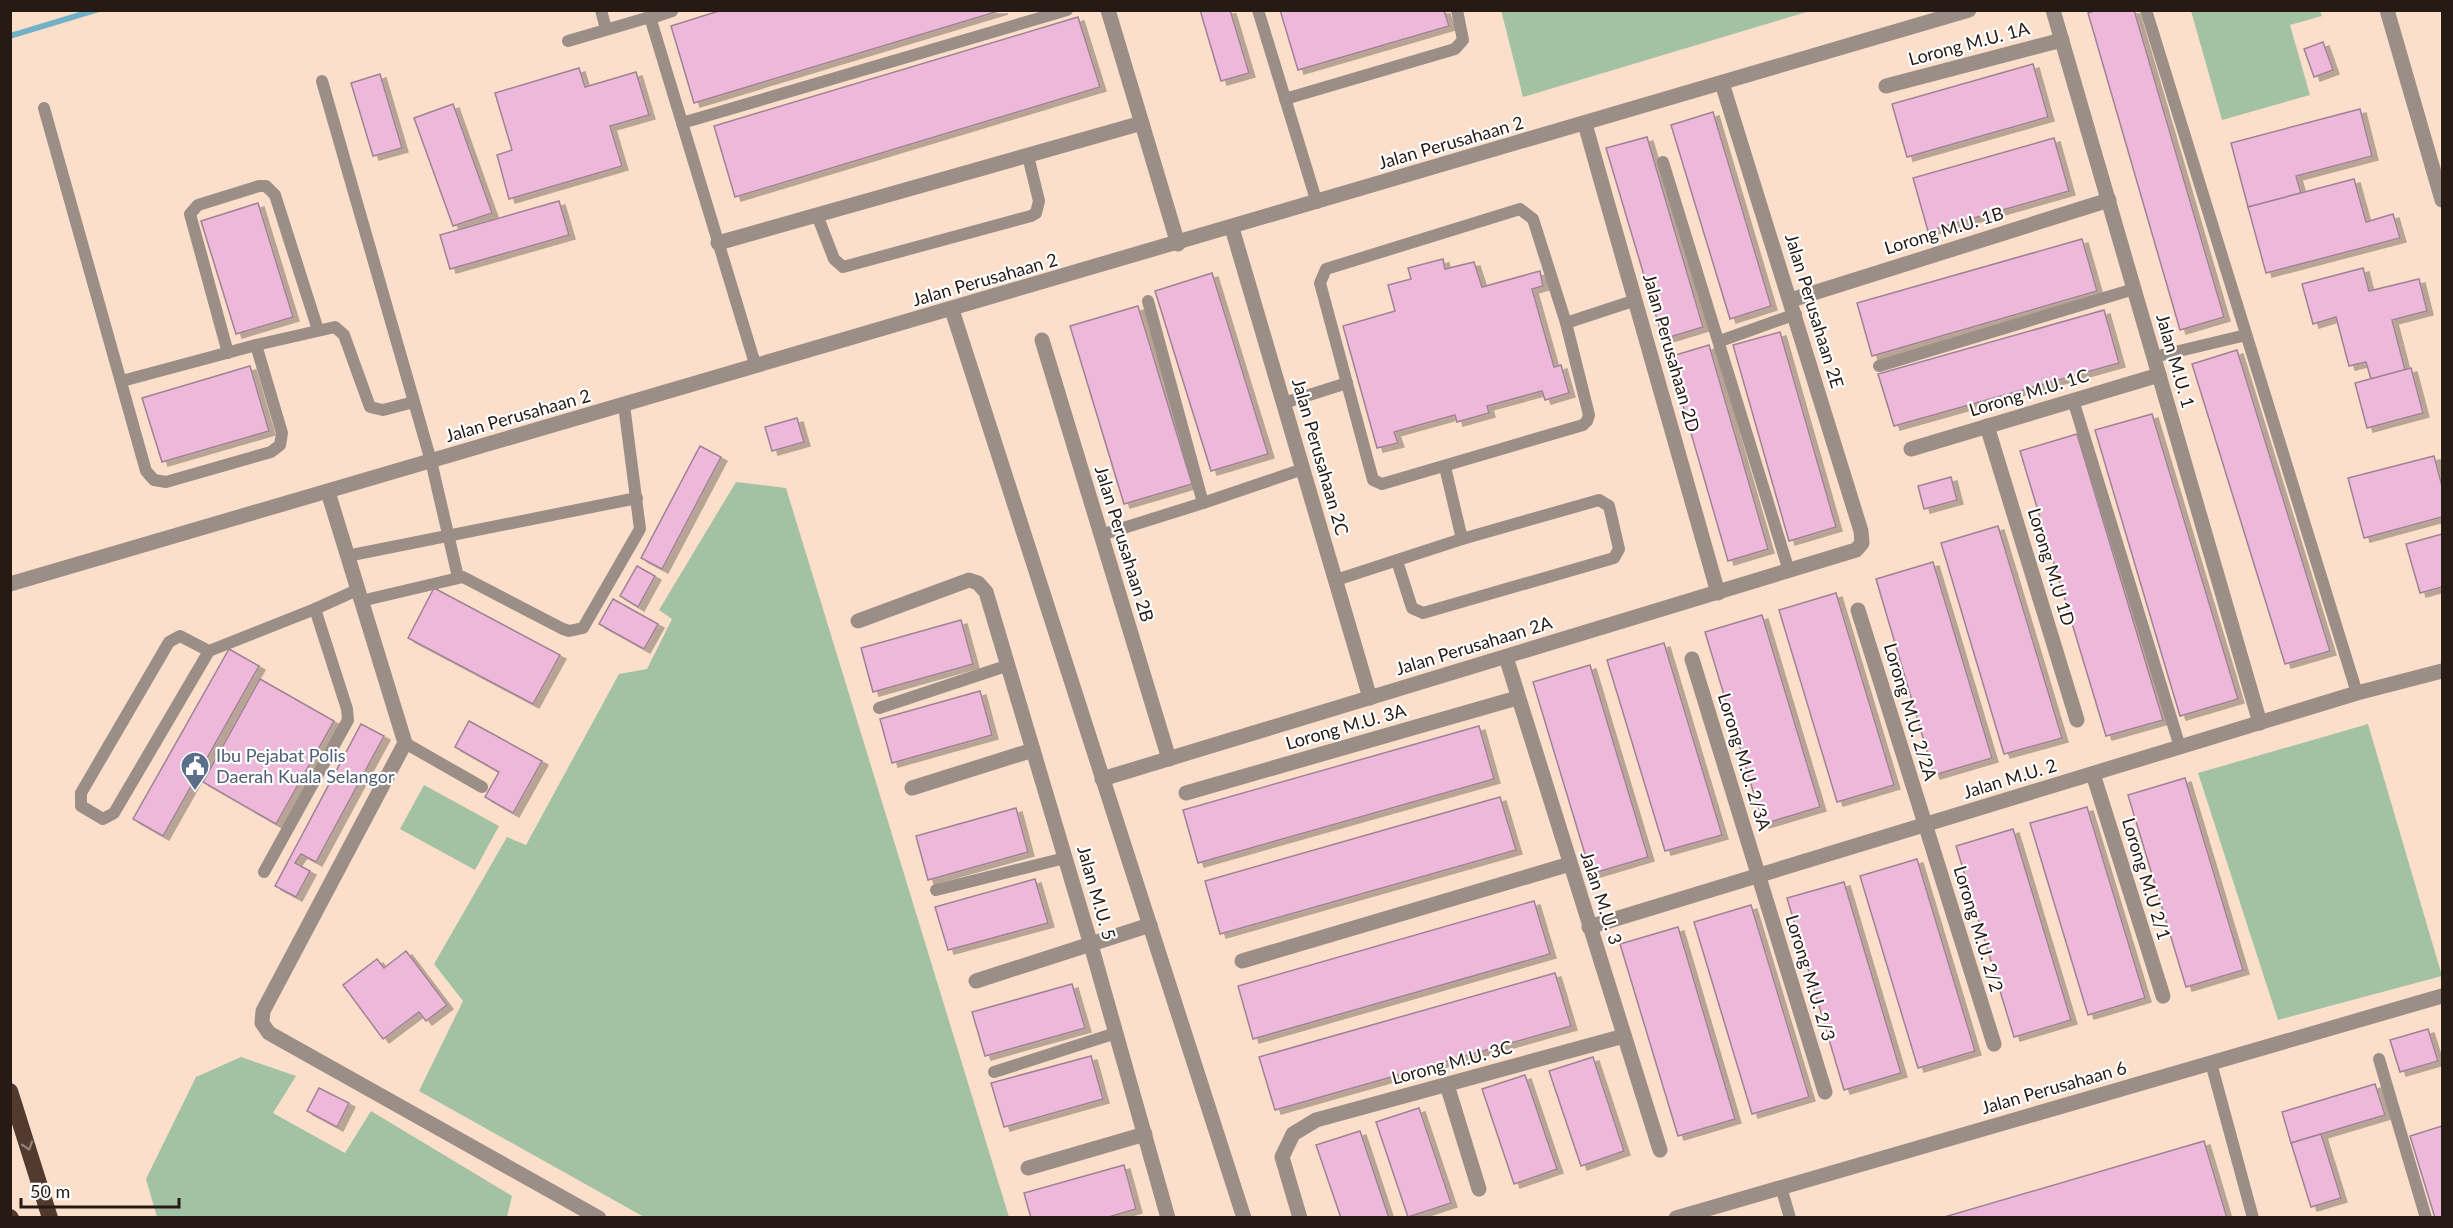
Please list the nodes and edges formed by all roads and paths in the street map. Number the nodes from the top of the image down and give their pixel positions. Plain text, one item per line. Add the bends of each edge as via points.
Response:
1 (601, 10) edge
2 (671, 10) edge
3 (1067, 10) edge
4 (1108, 10) edge
5 (1258, 10) edge
6 (1457, 10) edge
7 (1969, 10) edge
8 (2053, 10) edge
9 (2146, 10) edge
10 (2387, 10) edge
11 (650, 17) junction
12 (606, 29) junction
13 (568, 40) dead end
14 (2062, 40) junction
15 (322, 81) dead end
16 (1722, 83) junction
17 (1886, 86) dead end
18 (1285, 99) junction
19 (44, 108) dead end
20 (682, 123) junction
21 (1142, 123) junction
22 (1585, 124) junction
23 (1028, 156) junction
24 (1663, 162) dead end
25 (2109, 200) junction
26 (2442, 200) edge
27 (1317, 203) junction
28 (817, 215) junction
29 (1232, 228) junction
30 (718, 243) junction
31 (1178, 244) junction
32 (2134, 289) junction
33 (1636, 300) junction
34 (1148, 301) dead end
35 (1793, 307) junction
36 (952, 310) junction
37 (1566, 323) junction
38 (318, 330) junction
39 (2246, 335) junction
40 (1042, 340) dead end
41 (1719, 341) junction
42 (256, 345) junction
43 (228, 353) junction
44 (2154, 357) junction
45 (1879, 366) dead end
46 (756, 367) junction
47 (2159, 375) junction
48 (123, 381) junction
49 (1347, 383) junction
50 (2073, 400) junction
51 (414, 402) junction
52 (1284, 404) junction
53 (624, 405) junction
54 (1987, 426) junction
55 (1911, 449) dead end
56 (431, 461) junction
57 (1445, 467) junction
58 (1303, 469) junction
59 (328, 492) junction
60 (637, 498) junction
61 (1203, 503) junction
62 (449, 536) junction
63 (1101, 536) junction
64 (1462, 539) junction
65 (1856, 550) joint
66 (347, 556) junction
67 (1397, 561) junction
68 (1789, 572) junction
69 (458, 577) junction
70 (1336, 580) junction
71 (10, 584) edge
72 (1718, 593) junction
73 (359, 595) junction
74 (315, 609) junction
75 (1858, 610) dead end
76 (858, 621) dead end
77 (209, 651) junction
78 (1506, 657) junction
79 (1692, 659) dead end
80 (1006, 666) junction
81 (2442, 671) edge
82 (2357, 693) junction
83 (1370, 698) junction
84 (1517, 698) junction
85 (879, 708) dead end
86 (2077, 720) dead end
87 (2260, 723) junction
88 (405, 743) junction
89 (2180, 747) junction
90 (1033, 750) junction
91 (1168, 759) junction
92 (2093, 774) junction
93 (1102, 779) junction
94 (482, 787) dead end
95 (912, 788) dead end
96 (1186, 793) dead end
97 (1925, 825) junction
98 (1065, 858) junction
99 (1570, 864) junction
100 (264, 872) dead end
101 (1758, 876) junction
102 (936, 890) dead end
103 (1150, 925) junction
104 (1589, 927) junction
105 (1091, 945) junction
106 (1242, 961) dead end
107 (976, 981) dead end
108 (2163, 996) dead end
109 (2442, 996) edge
110 (1116, 1033) junction
111 (1624, 1036) junction
112 (1994, 1044) dead end
113 (2379, 1059) dead end
114 (2211, 1063) junction
115 (994, 1072) dead end
116 (1447, 1085) junction
117 (10, 1091) edge
118 (1825, 1092) dead end
119 (1145, 1134) junction
120 (1660, 1149) dead end
121 (1028, 1167) dead end
122 (1781, 1187) junction
123 (1479, 1189) dead end
124 (1164, 1217) edge
125 (50, 1218) edge
126 (599, 1218) edge
127 (1244, 1218) edge
128 (1300, 1218) edge
129 (1676, 1218) edge
130 (1790, 1218) edge
131 (2253, 1218) edge
132 (2426, 1218) edge

1 - 12 lane
2 - 11 street
3 - 20 lane
4 - 21 street
5 - 18 lane
6 - 18 lane via 1464,40 1455,49
7 - 16 street, Jalan Perusahaan 2
8 - 14 street, Jalan M.U. 1
9 - 39 lane
10 - 26 street
11 - 12 lane
11 - 20 lane
12 - 13 lane
14 - 17 street, Lorong M.U. 1A
14 - 25 street, Jalan M.U. 1
15 - 51 lane
16 - 22 street, Jalan Perusahaan 2
16 - 35 street, Jalan Perusahaan 2E
18 - 27 lane
19 - 48 lane
20 - 30 lane
21 - 23 street
21 - 31 street
22 - 27 street, Jalan Perusahaan 2
22 - 33 street, Jalan Perusahaan 2D
23 - 28 street
23 - 28 lane via 1039,201 1036,213 1030,216 843,267 834,259
24 - 41 lane
25 - 32 street, Jalan M.U. 1
25 - 35 street, Lorong M.U. 1B
27 - 29 street, Jalan Perusahaan 2
28 - 30 street
29 - 31 street, Jalan Perusahaan 2
29 - 52 street, Jalan Perusahaan 2C
30 - 46 lane
31 - 36 street, Jalan Perusahaan 2
32 - 44 street, Jalan M.U. 1
32 - 45 lane
33 - 37 lane
33 - 72 street, Jalan Perusahaan 2D
34 - 61 lane
35 - 41 lane
35 - 65 street, Jalan Perusahaan 2E via 1861,531 1862,543
36 - 46 street, Jalan Perusahaan 2
36 - 93 street
37 - 49 lane via 1533,219 1520,209 1326,269 1320,283
37 - 57 lane via 1589,416 1587,422
38 - 42 lane
38 - 43 lane via 275,195 266,186 260,186 198,205 190,214
38 - 51 lane via 341,330 370,407 383,410
39 - 44 lane
39 - 82 lane
40 - 63 street, Jalan Perusahaan 2B
41 - 68 lane
42 - 43 lane
42 - 48 lane via 282,433 280,445 271,452 166,482 154,480 146,471
43 - 48 lane
44 - 47 street, Jalan M.U. 1
46 - 53 street, Jalan Perusahaan 2
47 - 50 street, Lorong M.U. 1C
47 - 87 street, Jalan M.U. 1
49 - 52 lane
49 - 57 lane via 1373,480 1382,484
50 - 54 street, Lorong M.U. 1C
50 - 89 lane
51 - 56 lane
52 - 58 street, Jalan Perusahaan 2C
53 - 56 street, Jalan Perusahaan 2
53 - 60 lane
54 - 55 street, Lorong M.U. 1C
54 - 86 street, Lorong M.U 1D
56 - 59 street, Jalan Perusahaan 2
56 - 62 lane
57 - 64 lane
58 - 61 lane
58 - 70 street, Jalan Perusahaan 2C
59 - 66 street
59 - 71 street, Jalan Perusahaan 2
60 - 62 lane
60 - 69 lane via 640,529 588,622 577,631 562,629
61 - 63 lane
62 - 66 lane
62 - 69 lane
63 - 91 street, Jalan Perusahaan 2B
64 - 67 lane
64 - 67 lane via 1599,500 1610,506 1619,549 1614,558 1423,612 1412,608
65 - 68 street, Jalan Perusahaan 2A
66 - 73 street
67 - 70 lane
68 - 72 street, Jalan Perusahaan 2A
69 - 73 lane
70 - 83 street, Jalan Perusahaan 2C
72 - 78 street, Jalan Perusahaan 2A
73 - 74 lane
73 - 88 street
74 - 77 lane
74 - 100 lane via 348,720
75 - 97 street, Lorong M.U. 2/2A
76 - 80 street, Jalan M.U. 5 via 969,580 986,592
77 - 77 lane via 114,813 103,819 86,811 81,806 81,793 169,642 180,636
78 - 83 street, Jalan Perusahaan 2A
78 - 84 street, Jalan M.U. 3
79 - 101 street, Lorong M.U. 2/3A
80 - 85 lane
80 - 90 street, Jalan M.U. 5
81 - 82 street, Jalan M.U. 2
82 - 87 street, Jalan M.U. 2
83 - 91 street, Jalan Perusahaan 2A
84 - 96 street, Lorong M.U. 3A
84 - 99 street, Jalan M.U. 3
87 - 89 street, Jalan M.U. 2
88 - 94 lane
88 - 126 street via 263,1011 262,1023 269,1033
89 - 92 street, Jalan M.U. 2
90 - 95 street
90 - 98 street, Jalan M.U. 5
91 - 93 street, Jalan Perusahaan 2A
92 - 97 street, Jalan M.U. 2
92 - 108 street, Lorong M.U 2/1
93 - 103 street
97 - 101 street, Jalan M.U. 2
97 - 112 street, Lorong M.U. 2/2
98 - 102 lane
98 - 105 street, Jalan M.U. 5
99 - 104 street, Jalan M.U. 3
99 - 106 street
101 - 104 street, Jalan M.U. 2
101 - 118 street, Lorong M.U. 2/3
103 - 105 street
103 - 127 street
104 - 111 street, Jalan M.U. 3
105 - 107 street
105 - 110 street, Jalan M.U. 5
109 - 114 street, Jalan Perusahaan 6
110 - 115 lane
110 - 119 street, Jalan M.U. 5
111 - 116 street, Lorong M.U. 3C
111 - 120 street, Jalan M.U. 3
113 - 132 lane
114 - 122 street, Jalan Perusahaan 6
114 - 131 lane
116 - 123 street
116 - 128 street, Lorong M.U. 3C via 1316,1120 1293,1134 1282,1157
117 -> 125 highway
119 - 121 street
119 - 124 street, Jalan M.U. 5
122 - 129 street, Jalan Perusahaan 6
122 - 130 lane

